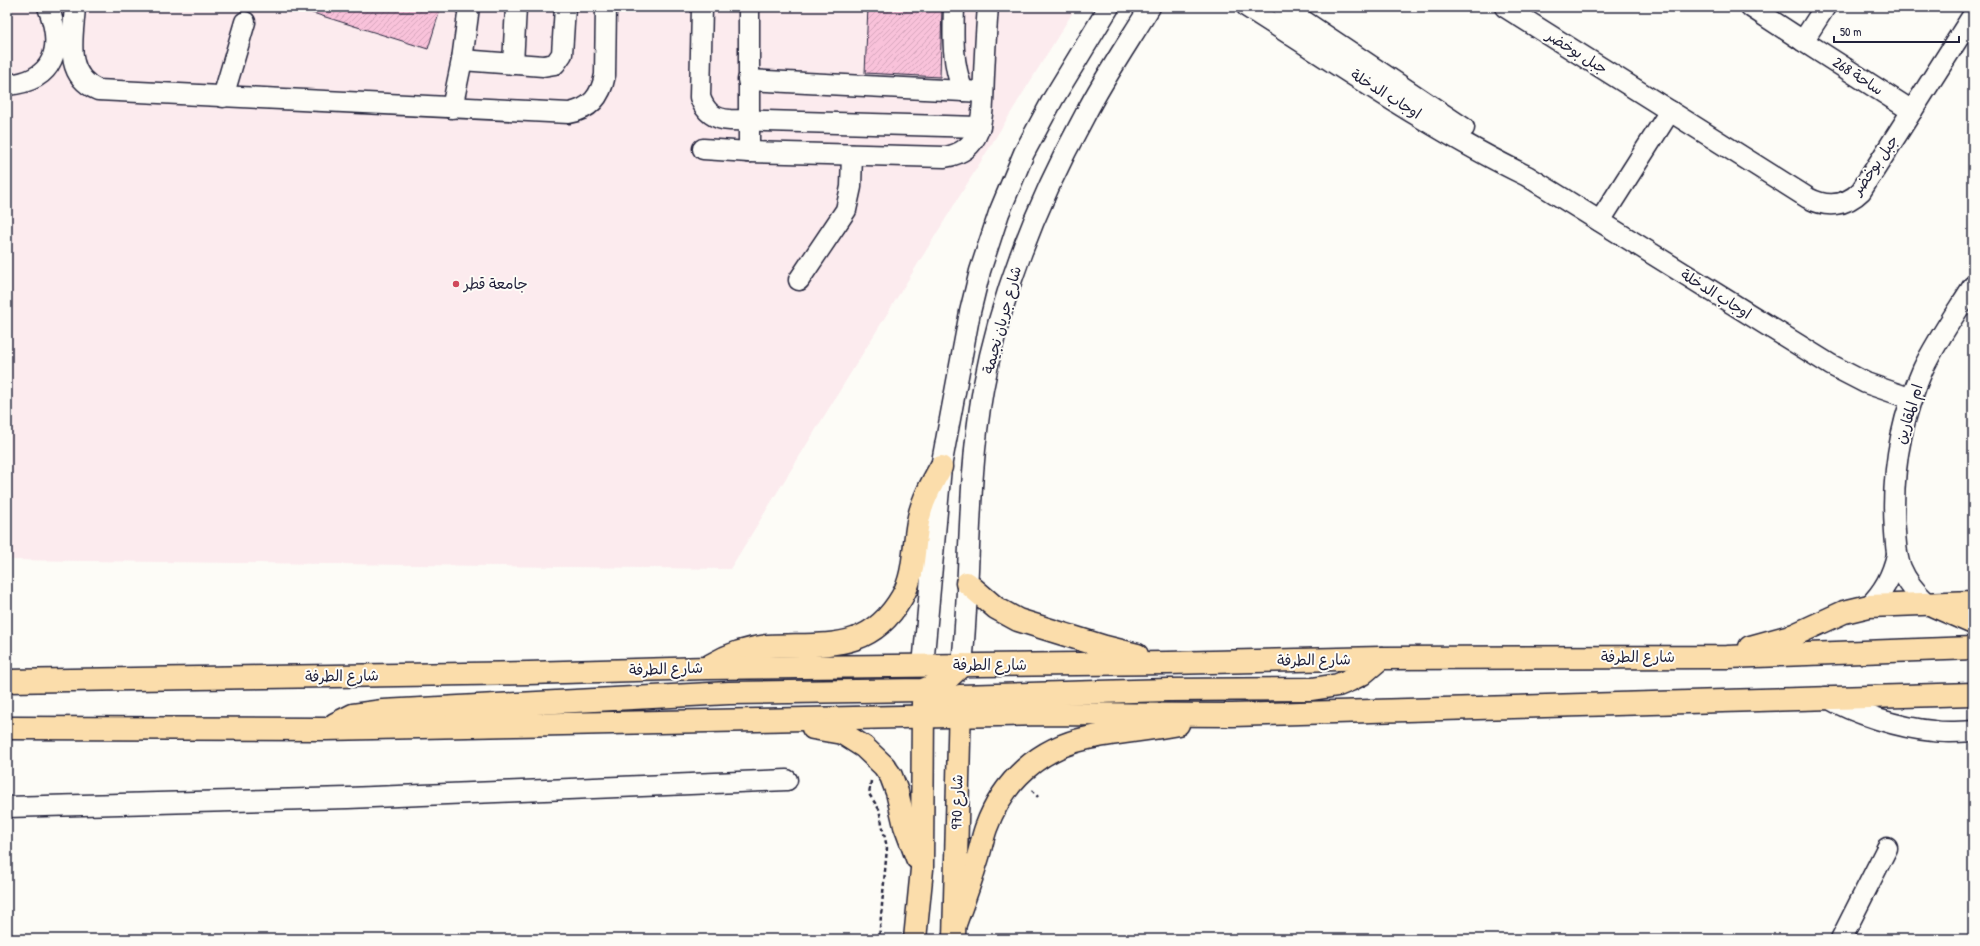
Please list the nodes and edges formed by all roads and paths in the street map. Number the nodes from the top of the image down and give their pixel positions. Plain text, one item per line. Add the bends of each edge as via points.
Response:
1 (48, 7) edge
2 (75, 7) edge
3 (469, 7) edge
4 (516, 7) edge
5 (565, 7) edge
6 (606, 7) edge
7 (702, 7) edge
8 (749, 7) edge
9 (954, 7) edge
10 (988, 7) edge
11 (1109, 7) edge
12 (1150, 7) edge
13 (1165, 7) edge
14 (1247, 7) edge
15 (1283, 7) edge
16 (1506, 7) edge
17 (1751, 7) edge
18 (1826, 7) edge
19 (1973, 15) edge
20 (249, 23) dead end
21 (1803, 41) junction
22 (462, 60) junction
23 (513, 64) junction
24 (748, 80) junction
25 (7, 85) edge
26 (963, 91) junction
27 (983, 92) junction
28 (229, 97) junction
29 (452, 108) junction
30 (1670, 111) junction
31 (1912, 111) junction
32 (1086, 113) junction
33 (748, 120) junction
34 (980, 127) junction
35 (703, 149) dead end
36 (749, 152) junction
37 (852, 155) junction
38 (1527, 176) junction
39 (1600, 221) junction
40 (798, 280) dead end
41 (1973, 286) edge
42 (1912, 399) junction
43 (941, 467) junction
44 (1897, 555) junction
45 (967, 584) junction
46 (1973, 602) edge
47 (1928, 604) junction
48 (1869, 606) junction
49 (1973, 623) edge
50 (1973, 648) edge
51 (1727, 657) junction
52 (1381, 658) junction
53 (1168, 663) junction
54 (962, 665) junction
55 (923, 666) junction
56 (707, 668) junction
57 (7, 681) edge
58 (923, 690) junction
59 (1973, 694) edge
60 (1826, 697) junction
61 (960, 706) junction
62 (1232, 715) junction
63 (923, 717) junction
64 (794, 719) junction
65 (10, 729) edge
66 (326, 729) junction
67 (1973, 731) edge
68 (884, 766) junction
69 (787, 780) dead end
70 (7, 807) edge
71 (1887, 848) dead end
72 (922, 870) junction
73 (955, 931) edge
74 (879, 939) edge
75 (915, 939) edge
76 (1841, 939) edge

1 - 25 street via 55,33 55,48 48,67 35,79
2 - 28 street via 73,63 80,77 92,88 106,92
3 - 22 street
4 - 23 street
5 - 23 street via 560,59 549,66
6 - 29 street via 605,75 600,93 587,108 569,113
7 - 33 street via 702,105 707,112 722,120
8 - 24 street
9 - 26 street via 953,52
10 - 27 street
11 - 43 street, شارع جريان نجيمة via 1038,126 999,213 970,312
12 - 32 street, شارع جريان نجيمة
13 - 32 street via 1150,22 1109,91
14 - 38 street, اوجاب الدخلة via 1437,126
15 - 38 street, اوجاب الدخلة via 1501,154
16 - 30 street, جبل بوخضر
17 - 21 street, ساحة 268
18 - 21 street
19 - 31 street, جبل بوخضر
20 - 28 street
21 - 31 street, ساحة 268
22 - 23 street
22 - 29 street
24 - 26 street
24 - 33 street
26 - 27 street
27 - 34 street
28 - 29 street
30 - 31 street, جبل بوخضر via 1808,198 1832,205 1848,201 1861,191
30 - 39 street
32 - 45 street, شارع جريان نجيمة via 1025,241 991,351 983,389 973,467
33 - 34 street
33 - 36 street
34 - 37 street via 970,145 952,156
35 - 36 street
36 - 37 street
37 - 40 street via 851,187 846,210
38 - 39 street, اوجاب الدخلة
39 - 42 street, اوجاب الدخلة via 1831,365 1866,383
41 - 42 street, ام المقارين via 1938,342 1923,370
42 - 44 street, ام المقارين via 1896,460 1894,490
43 - 55 street, شارع جريان نجيمة
43 - 56 main road via 925,497 919,517 908,583 892,613 884,622 874,630 840,643 825,646 766,646 737,652
44 - 47 street, ام المقارين via 1908,582
44 - 48 street, ام المقارين via 1890,578
45 - 53 main road via 996,608 1018,620
45 - 54 street, شارع جريان نجيمة
46 - 47 main road
47 - 48 main road
47 - 49 main road
48 - 51 main road via 1844,612 1800,633
50 - 51 main road, شارع الطرفة
51 - 52 main road, شارع الطرفة
52 - 53 main road, شارع الطرفة
52 - 61 main road via 1362,674 1350,680 1338,685 1312,689 1168,690
53 - 54 main road, شارع الطرفة
54 - 55 main road, شارع الطرفة
54 - 58 main road via 945,681
54 - 61 main road, شارع 970
55 - 56 main road, شارع الطرفة
55 - 58 main road
56 - 57 main road, شارع الطرفة
58 - 63 main road
58 - 66 main road via 728,693 383,711 353,715
59 - 60 main road
60 - 62 main road
60 - 67 street via 1851,710 1912,728 1945,732
61 - 62 main road via 1041,714
61 - 63 main road via 951,698 937,704
61 - 73 main road, شارع 970
62 - 73 main road via 1088,738 1059,746 1034,760 1000,797 986,828
63 - 64 main road
63 - 72 main road
64 - 66 main road
64 - 68 main road via 814,728 842,733 864,747
65 - 66 main road
68 - 72 main road via 898,792 905,826
68 - 74 path via 873,778 869,789 883,823 887,848
69 - 70 street via 348,798
71 - 76 street
72 - 75 main road

